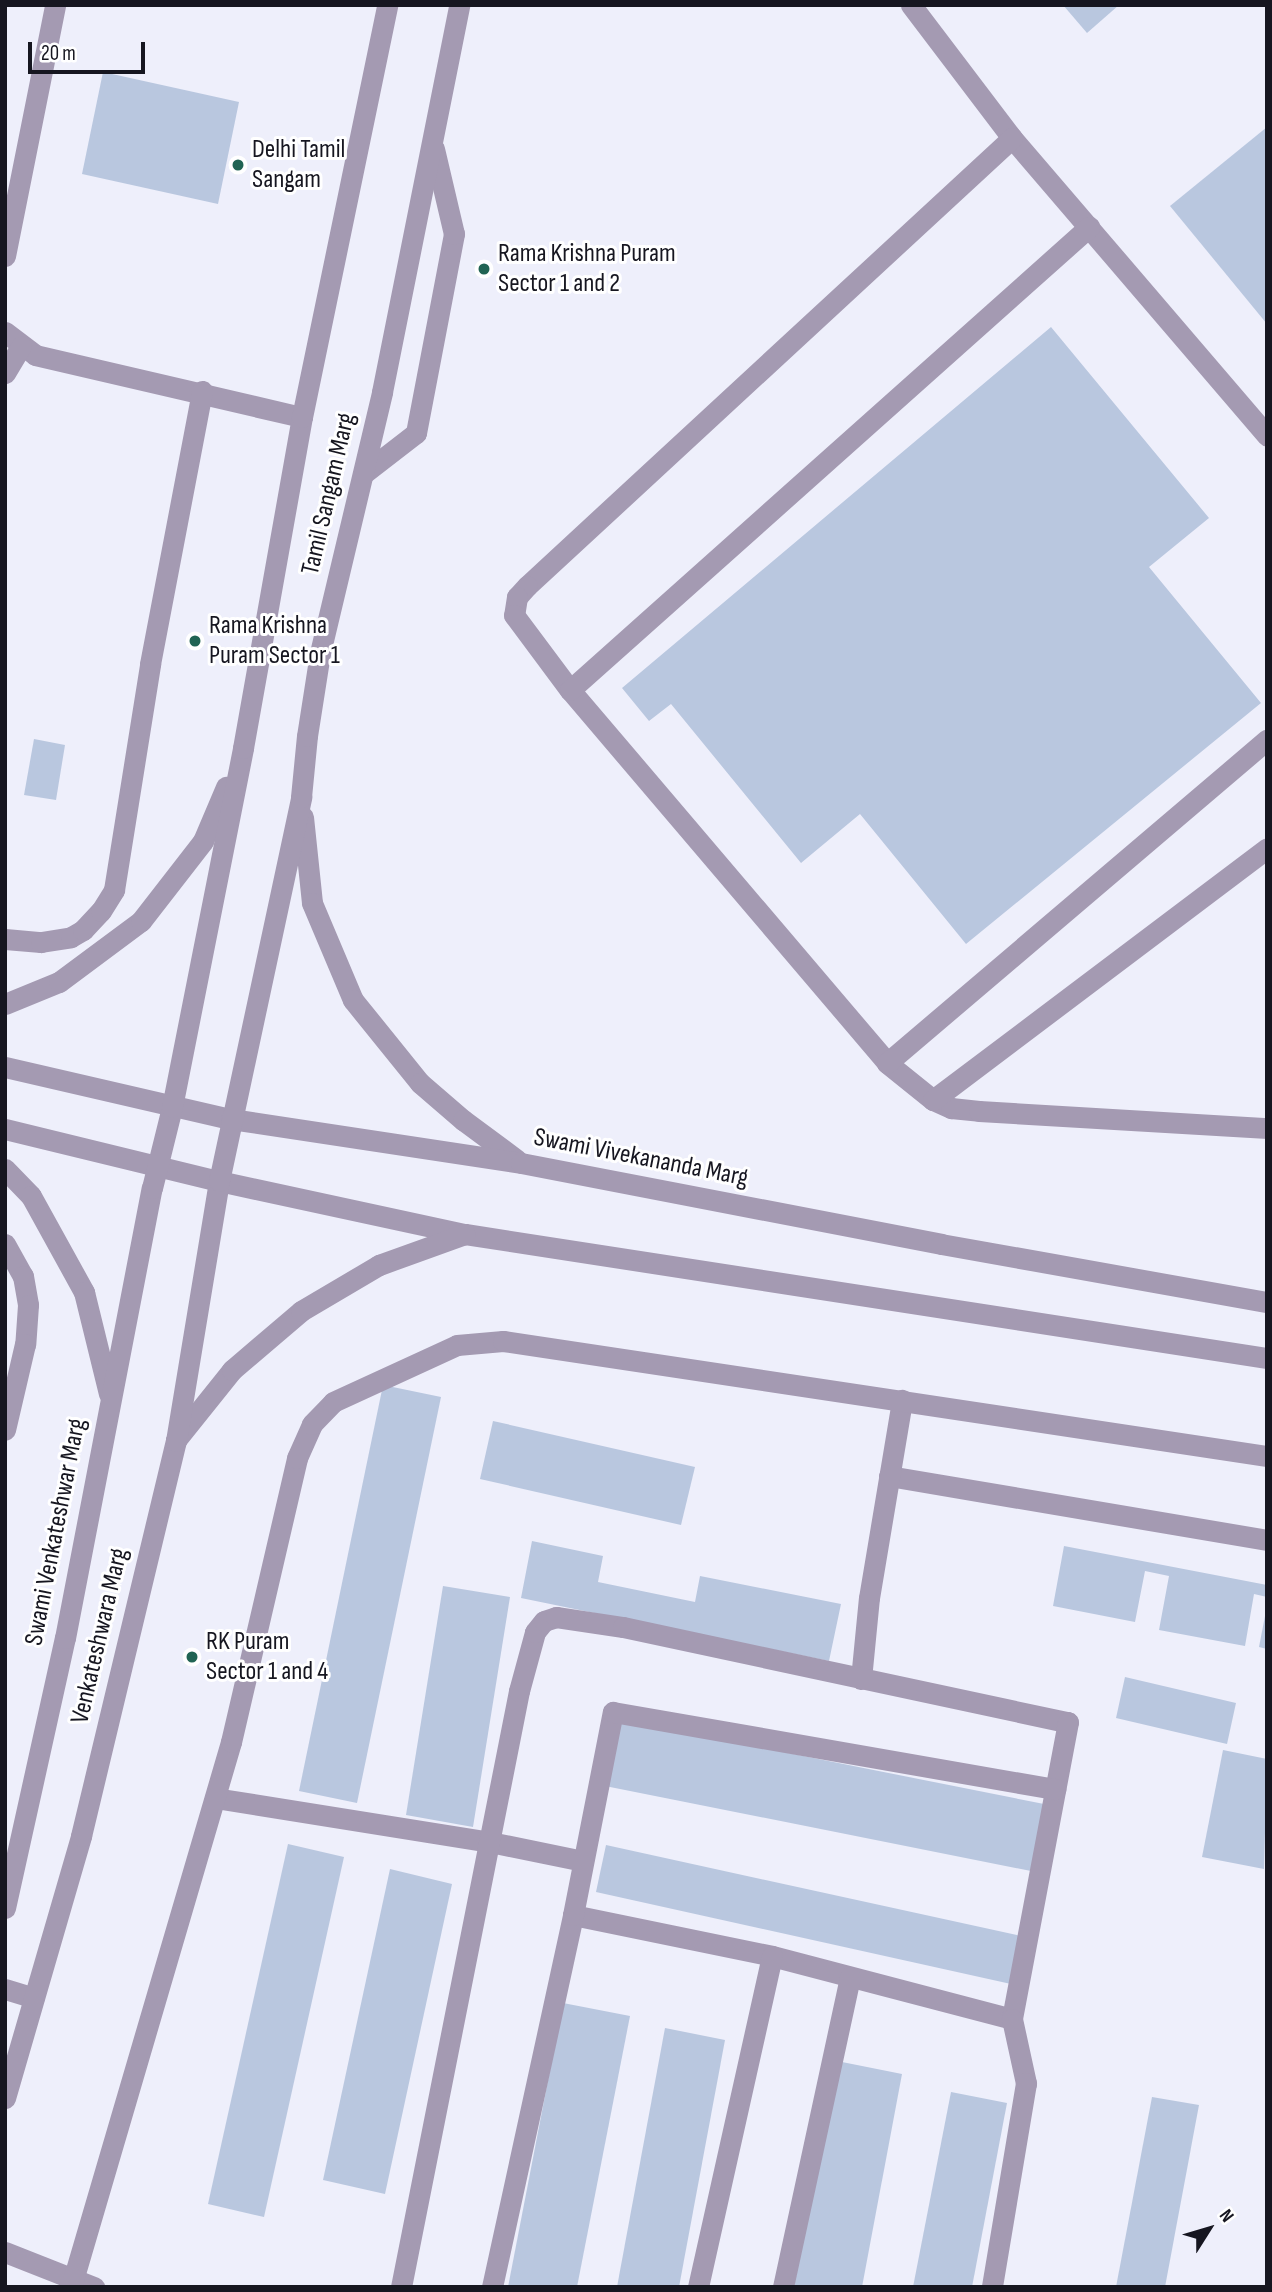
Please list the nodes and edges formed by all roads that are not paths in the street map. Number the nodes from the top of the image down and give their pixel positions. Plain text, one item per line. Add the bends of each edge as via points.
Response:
1 (55, 5) edge
2 (387, 5) edge
3 (458, 5) edge
4 (911, 5) edge
5 (1012, 138) junction
6 (432, 140) junction
7 (1089, 227) junction
8 (5, 256) edge
9 (13, 339) edge
10 (5, 373) edge
11 (202, 391) junction
12 (302, 417) junction
13 (1267, 436) edge
14 (363, 474) junction
15 (570, 690) junction
16 (1267, 740) edge
17 (243, 748) junction
18 (301, 797) junction
19 (1267, 848) edge
20 (5, 939) edge
21 (5, 1004) edge
22 (887, 1063) junction
23 (5, 1067) edge
24 (933, 1100) junction
25 (172, 1107) junction
26 (231, 1119) junction
27 (1267, 1128) edge
28 (5, 1129) edge
29 (521, 1163) junction
30 (157, 1167) junction
31 (5, 1169) edge
32 (219, 1181) junction
33 (465, 1234) junction
34 (5, 1244) edge
35 (1267, 1302) edge
36 (1267, 1358) edge
37 (111, 1399) junction
38 (902, 1400) junction
39 (5, 1430) edge
40 (176, 1441) junction
41 (1267, 1456) edge
42 (889, 1476) junction
43 (1267, 1540) edge
44 (861, 1679) junction
45 (1055, 1789) junction
46 (215, 1798) junction
47 (490, 1842) junction
48 (583, 1861) junction
49 (5, 1908) edge
50 (573, 1915) junction
51 (772, 1956) junction
52 (850, 1977) junction
53 (5, 1989) edge
54 (34, 1998) junction
55 (1012, 2019) junction
56 (5, 2098) edge
57 (5, 2252) edge
58 (72, 2283) edge
59 (94, 2287) edge
60 (401, 2287) edge
61 (492, 2287) edge
62 (698, 2287) edge
63 (783, 2287) edge
64 (992, 2287) edge

1 - 8 street
2 - 12 street, Tamil Sangam Marg
3 - 6 street, Tamil Sangam Marg
4 - 5 street
5 - 7 street
5 - 15 street via 517,597 516,621
6 - 14 street, Tamil Sangam Marg
6 - 14 street via 454,234 416,433
7 - 13 street
7 - 15 street
9 - 10 street
9 - 11 street via 34,355
11 - 12 street
11 - 20 street via 148,675 114,890 101,911 71,937 41,942
12 - 17 street, Tamil Sangam Marg
14 - 18 street, Tamil Sangam Marg via 320,653
15 - 22 street
16 - 22 street
17 - 21 street via 202,841 141,921 59,982
17 - 25 street, Tamil Sangam Marg
18 - 26 street, Tamil Sangam Marg
18 - 29 street via 312,903 353,1000 420,1083
19 - 24 street
22 - 24 street
23 - 25 street, Swami Vivekananda Marg
24 - 27 street via 951,1108 979,1111
25 - 26 street, Swami Vivekananda Marg
25 - 30 street, Swami Venkateshwar Marg
26 - 29 street, Swami Vivekananda Marg
26 - 32 street, Tamil Sangam Marg
28 - 30 street
29 - 35 street, Swami Vivekananda Marg
30 - 32 street
30 - 37 street, Swami Venkateshwar Marg
31 - 37 street via 31,1196 84,1292
32 - 33 street
32 - 40 street, Venkateshwara Marg
33 - 36 street
33 - 40 street via 379,1265 301,1311 232,1370
34 - 39 street via 23,1276 28,1305 25,1344
37 - 49 street, Swami Venkateshwar Marg via 65,1638
38 - 41 street
38 - 42 street
38 - 46 street via 503,1341 457,1345 332,1402 312,1424 297,1458
40 - 54 street, Venkateshwara Marg via 81,1836
42 - 43 street
42 - 44 street
44 - 45 street via 1068,1722
44 - 47 street via 581,1619 544,1621 528,1651
45 - 48 street via 613,1712
45 - 55 street
46 - 47 street
46 - 58 street
47 - 48 street
47 - 60 street
48 - 50 street
50 - 51 street
50 - 61 street
51 - 52 street
51 - 62 street
52 - 55 street
52 - 63 street
53 - 54 street
54 - 56 street, Venkateshwara Marg
55 - 64 street via 1026,2083
57 - 58 street
58 - 59 street

